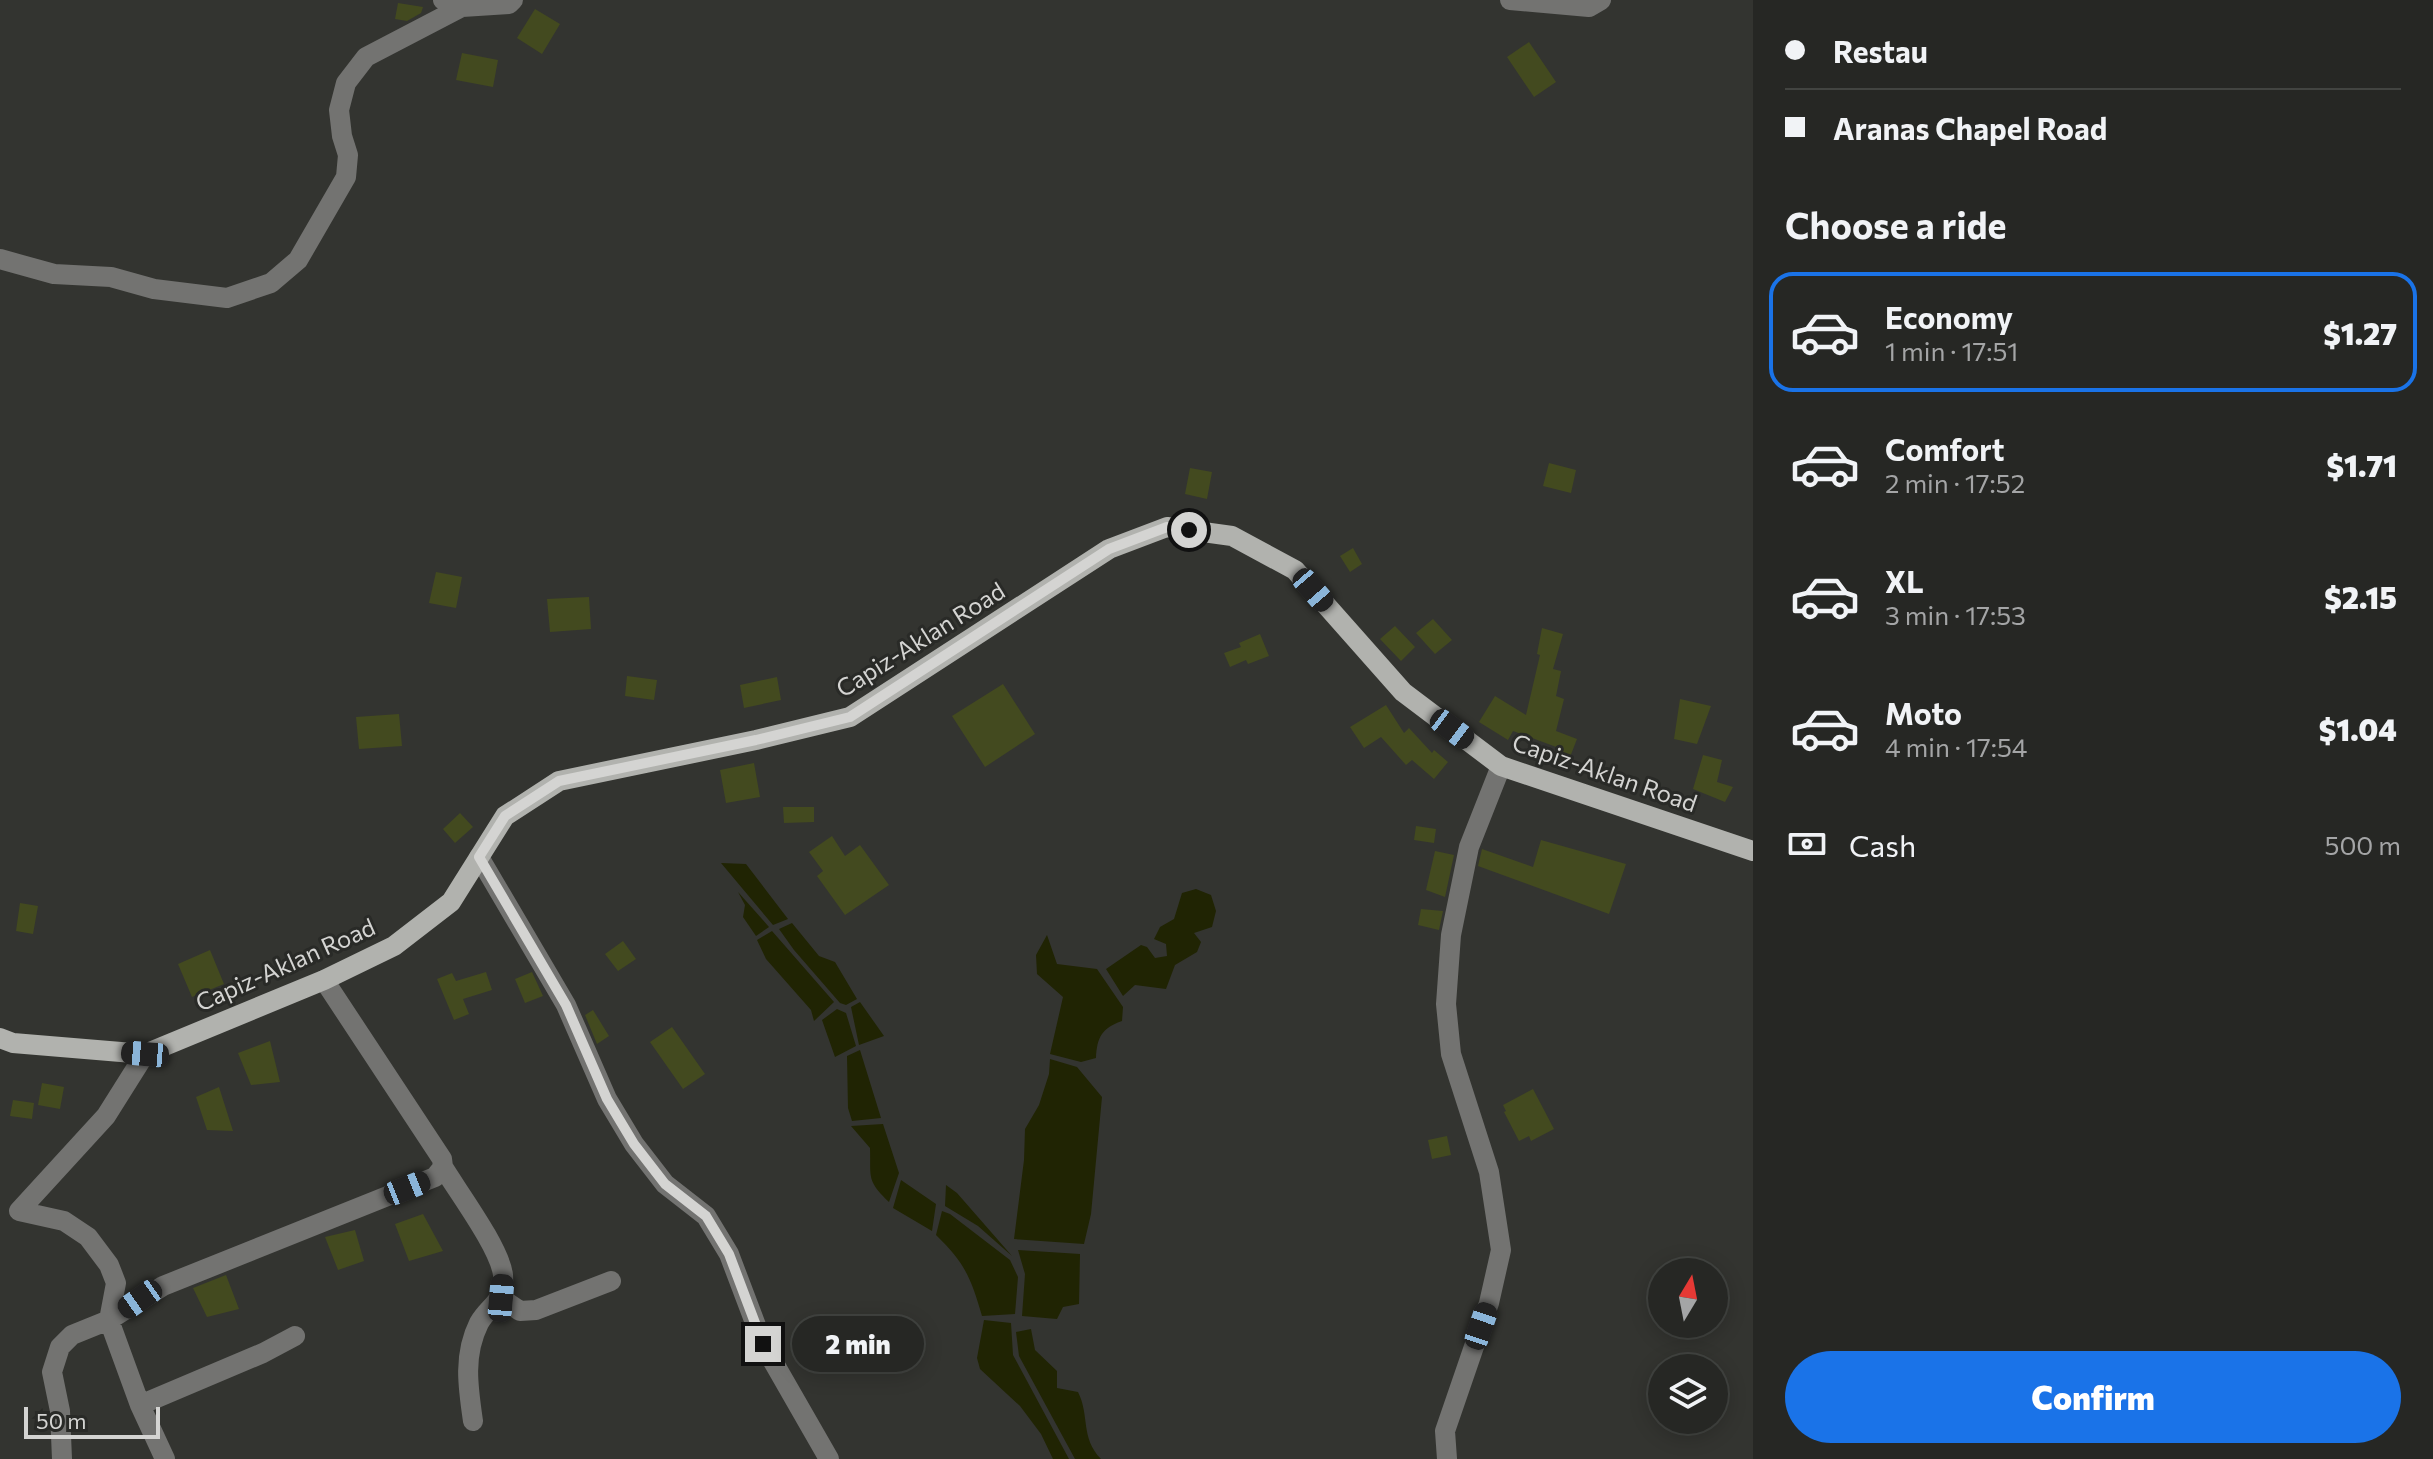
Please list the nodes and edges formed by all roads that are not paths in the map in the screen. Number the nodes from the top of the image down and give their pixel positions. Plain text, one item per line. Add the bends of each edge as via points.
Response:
1 (513, 0) edge
2 (1510, 0) edge
3 (1601, 0) edge
4 (453, 4) edge
5 (0, 259) edge
6 (1501, 766) junction
7 (1753, 851) edge
8 (479, 857) junction
9 (324, 980) junction
10 (0, 1038) edge
11 (145, 1054) junction
12 (443, 1167) junction
13 (611, 1281) dead end
14 (501, 1298) junction
15 (109, 1320) junction
16 (295, 1336) dead end
17 (140, 1405) junction
18 (473, 1421) dead end
19 (62, 1459) edge
20 (165, 1459) edge
21 (829, 1459) edge
22 (1447, 1459) edge

1 - 4 street
2 - 3 street via 1589,7
4 - 5 street via 366,57 346,83 339,110 348,155 346,177 298,260 271,283 227,298 154,289 111,277 54,274
6 - 7 main road, Capiz-Aklan Road
6 - 8 main road, Capiz-Aklan Road via 1403,692 1295,570 1232,536 1167,527 1109,549 850,717 559,781 505,816
6 - 22 street via 1469,847 1451,935 1446,1004 1451,1054 1489,1172 1501,1250 1489,1303 1445,1431
8 - 9 main road, Capiz-Aklan Road via 451,902 394,946
8 - 21 street via 566,1005 607,1099 634,1144 665,1184 706,1216 729,1254 763,1344
9 - 11 main road, Capiz-Aklan Road
9 - 12 street
10 - 11 main road, Capiz-Aklan Road
11 - 15 street via 106,1116 19,1211 64,1221 88,1237 116,1283
12 - 14 street via 499,1259
12 - 15 street via 435,1177 163,1286
13 - 14 street via 536,1310 520,1311
14 - 18 street via 480,1322 468,1356
15 - 17 street
15 - 19 street via 72,1335 60,1347 52,1372
16 - 17 street
17 - 20 street

